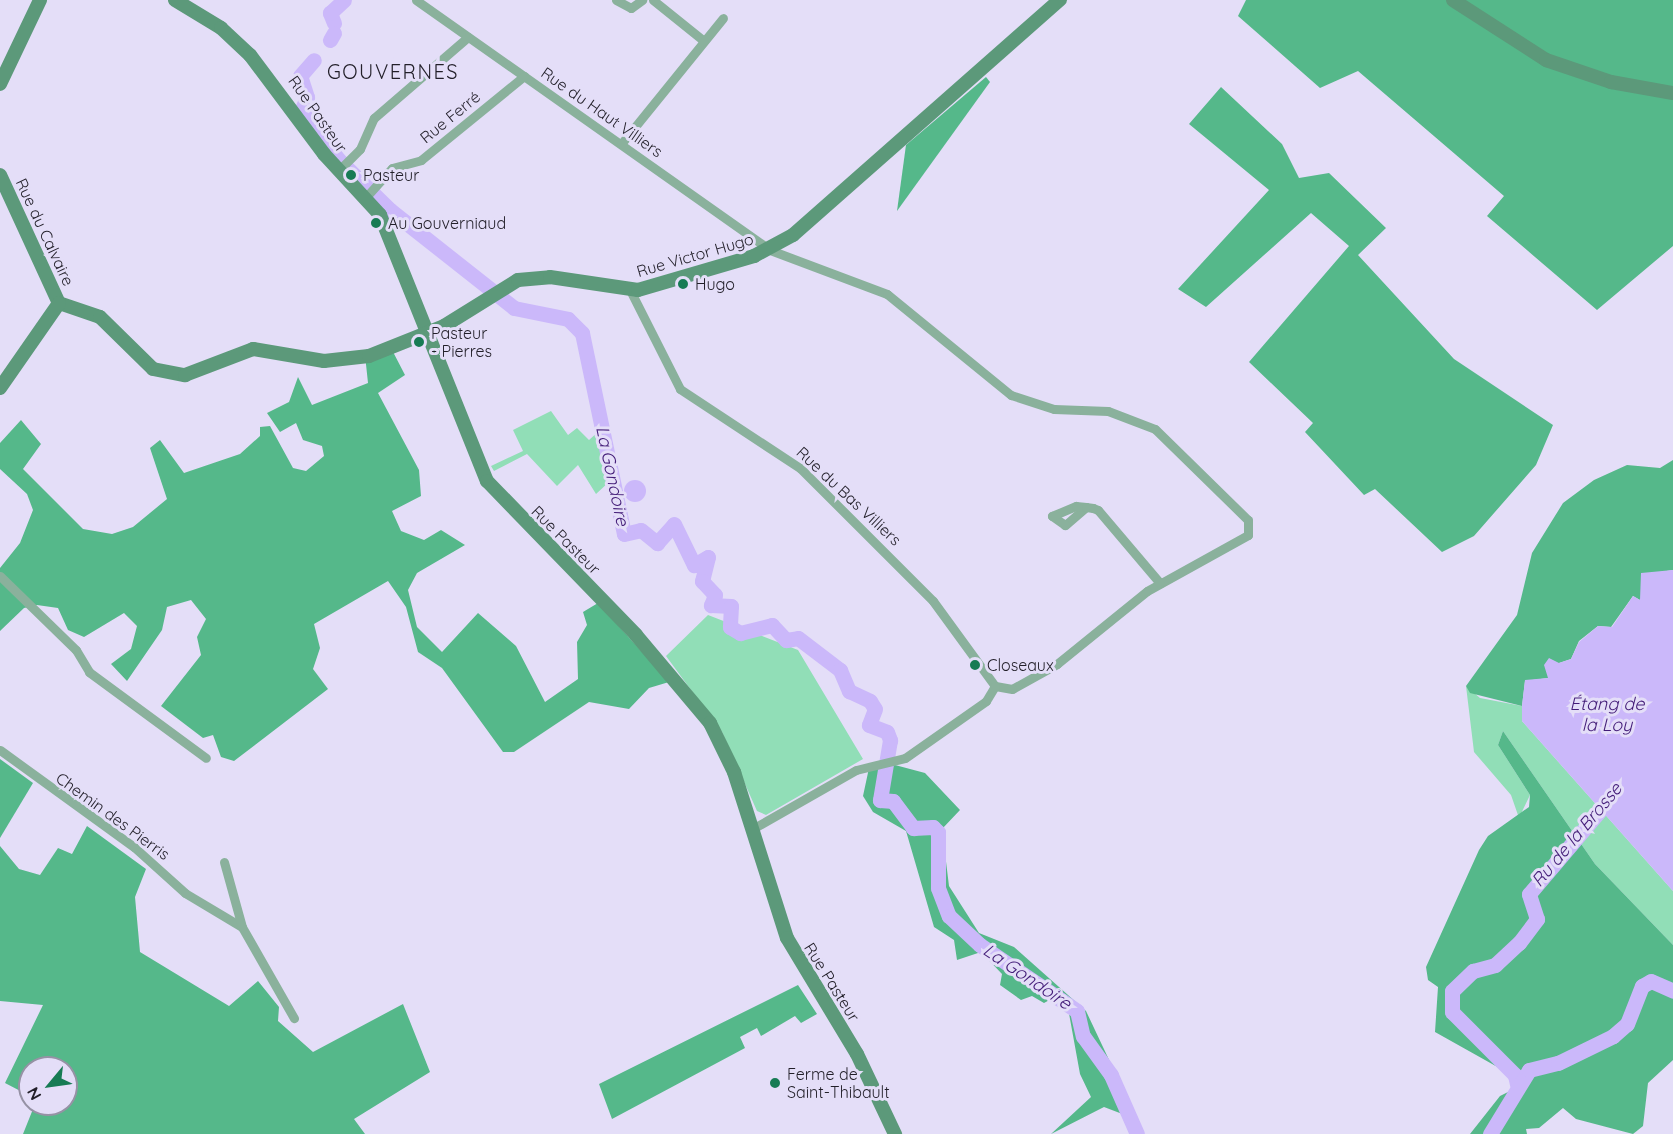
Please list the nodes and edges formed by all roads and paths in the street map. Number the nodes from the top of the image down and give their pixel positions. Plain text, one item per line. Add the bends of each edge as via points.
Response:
1 (40, 0) edge
2 (175, 0) edge
3 (416, 0) edge
4 (616, 0) edge
5 (642, 0) edge
6 (652, 0) edge
7 (1060, 0) edge
8 (1453, 0) edge
9 (723, 18) dead end
10 (468, 38) junction
11 (704, 41) junction
12 (524, 76) junction
13 (0, 84) edge
14 (1673, 93) edge
15 (621, 144) junction
16 (342, 166) junction
17 (0, 175) edge
18 (370, 193) junction
19 (770, 250) junction
20 (630, 290) junction
21 (59, 303) junction
22 (430, 333) junction
23 (0, 388) edge
24 (1086, 507) dead end
25 (0, 576) edge
26 (1160, 583) junction
27 (995, 686) junction
28 (0, 750) edge
29 (206, 758) dead end
30 (754, 828) junction
31 (224, 862) dead end
32 (242, 927) junction
33 (294, 1018) dead end
34 (895, 1134) edge

1 - 13 street
2 - 16 street, Rue Pasteur via 221,28 250,55
3 - 10 street, Rue du Haut Villiers
4 - 5 street via 631,8
6 - 11 street
7 - 19 street, Rue Victor Hugo via 793,235
8 - 14 street via 1546,60 1611,82
9 - 11 street
10 - 12 street, Rue du Haut Villiers
10 - 16 street via 374,118 360,149
11 - 15 street
12 - 15 street, Rue du Haut Villiers
12 - 18 street, Rue Ferré via 422,160 392,168
15 - 19 street, Rue du Haut Villiers
16 - 18 street, Rue Pasteur
17 - 21 street, Rue du Calvaire
18 - 22 street, Rue Pasteur
19 - 20 street, Rue Victor Hugo
19 - 26 street, Rue du Haut Villiers via 870,283 1011,395 1054,409 1108,411 1155,429 1236,505 1251,529 1242,539
20 - 22 street, Rue Victor Hugo via 539,277 499,292
20 - 27 street, Rue du Bas Villiers via 680,389 800,468 933,601
21 - 22 street, Rue Victor Hugo via 100,317 138,356 167,376 184,375 253,349 343,361
21 - 23 street
22 - 30 street, Rue Pasteur via 487,481 694,701 735,772
24 - 26 street via 1102,514
25 - 29 street via 76,650 89,672
26 - 27 street via 1057,664 1012,689
27 - 30 street via 994,694 933,740 890,761 856,770
28 - 32 street, Chemin des Pierris via 134,847 185,893
30 - 34 street, Rue Pasteur via 794,954 857,1054
31 - 32 street
32 - 33 street, Chemin des Pierris

